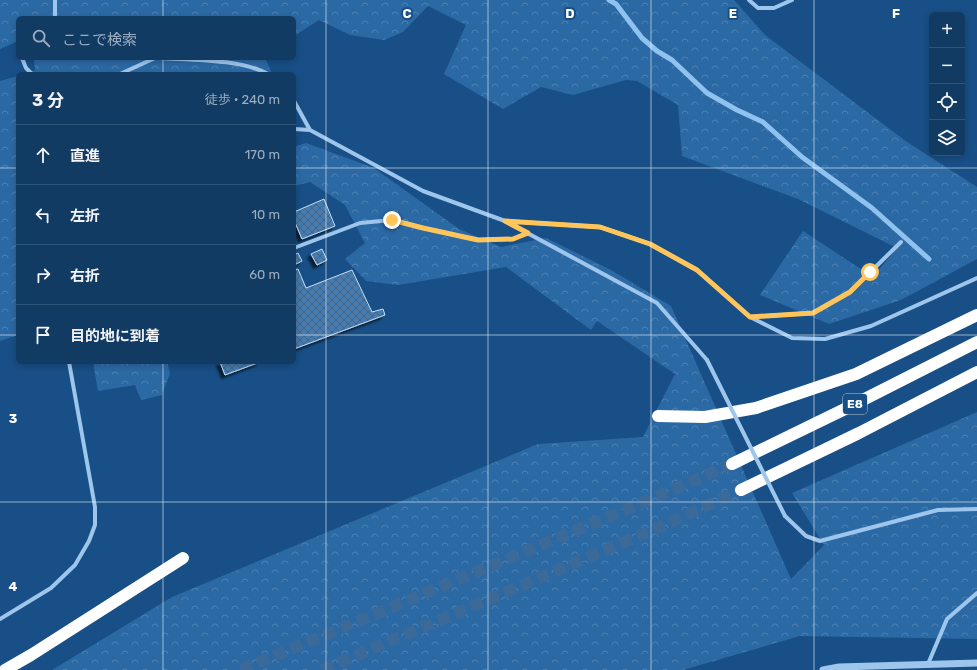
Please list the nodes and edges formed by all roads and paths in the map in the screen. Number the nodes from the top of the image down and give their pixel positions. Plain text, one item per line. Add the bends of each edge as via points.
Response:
1 (55, 0) edge
2 (748, 0) edge
3 (792, 0) edge
4 (55, 16) edge
5 (23, 60) edge
6 (151, 60) edge
7 (204, 60) edge
8 (30, 72) edge
9 (124, 72) edge
10 (265, 72) edge
11 (296, 105) edge
12 (296, 129) edge
13 (310, 130) junction
14 (505, 221) junction
15 (528, 233) junction
16 (901, 242) dead end
17 (296, 247) edge
18 (977, 278) edge
19 (977, 315) edge
20 (750, 317) junction
21 (977, 342) edge
22 (69, 364) edge
23 (977, 372) edge
24 (658, 416) dead end
25 (732, 464) tunnel mouth
26 (741, 490) tunnel mouth
27 (977, 509) edge
28 (183, 558) dead end
29 (977, 593) edge
30 (0, 619) edge
31 (977, 663) edge
32 (928, 664) junction
33 (5, 670) edge
34 (823, 670) edge

1 - 4 street
2 - 3 street via 758,8 774,8
5 - 8 street
6 - 9 street
7 - 10 street via 238,64
11 - 13 street
12 - 13 street
13 - 14 street via 423,191
14 - 15 street
14 - 20 street via 600,227 650,244 697,270
15 - 17 street via 513,239 478,240 392,220 360,223
15 - 27 street, bridge via 657,303 707,360 785,516 806,536 820,541 938,510
16 - 20 street via 850,292 813,313
18 - 20 street via 871,326 825,339 792,338
19 - 24 highway via 856,374 756,408 705,418
21 - 25 highway, E8
22 - 30 street via 95,507 95,525 89,542 75,565 50,588
23 - 26 highway, E8
28 - 33 highway
29 - 32 street via 947,619
31 - 32 street
32 - 34 street via 839,667

